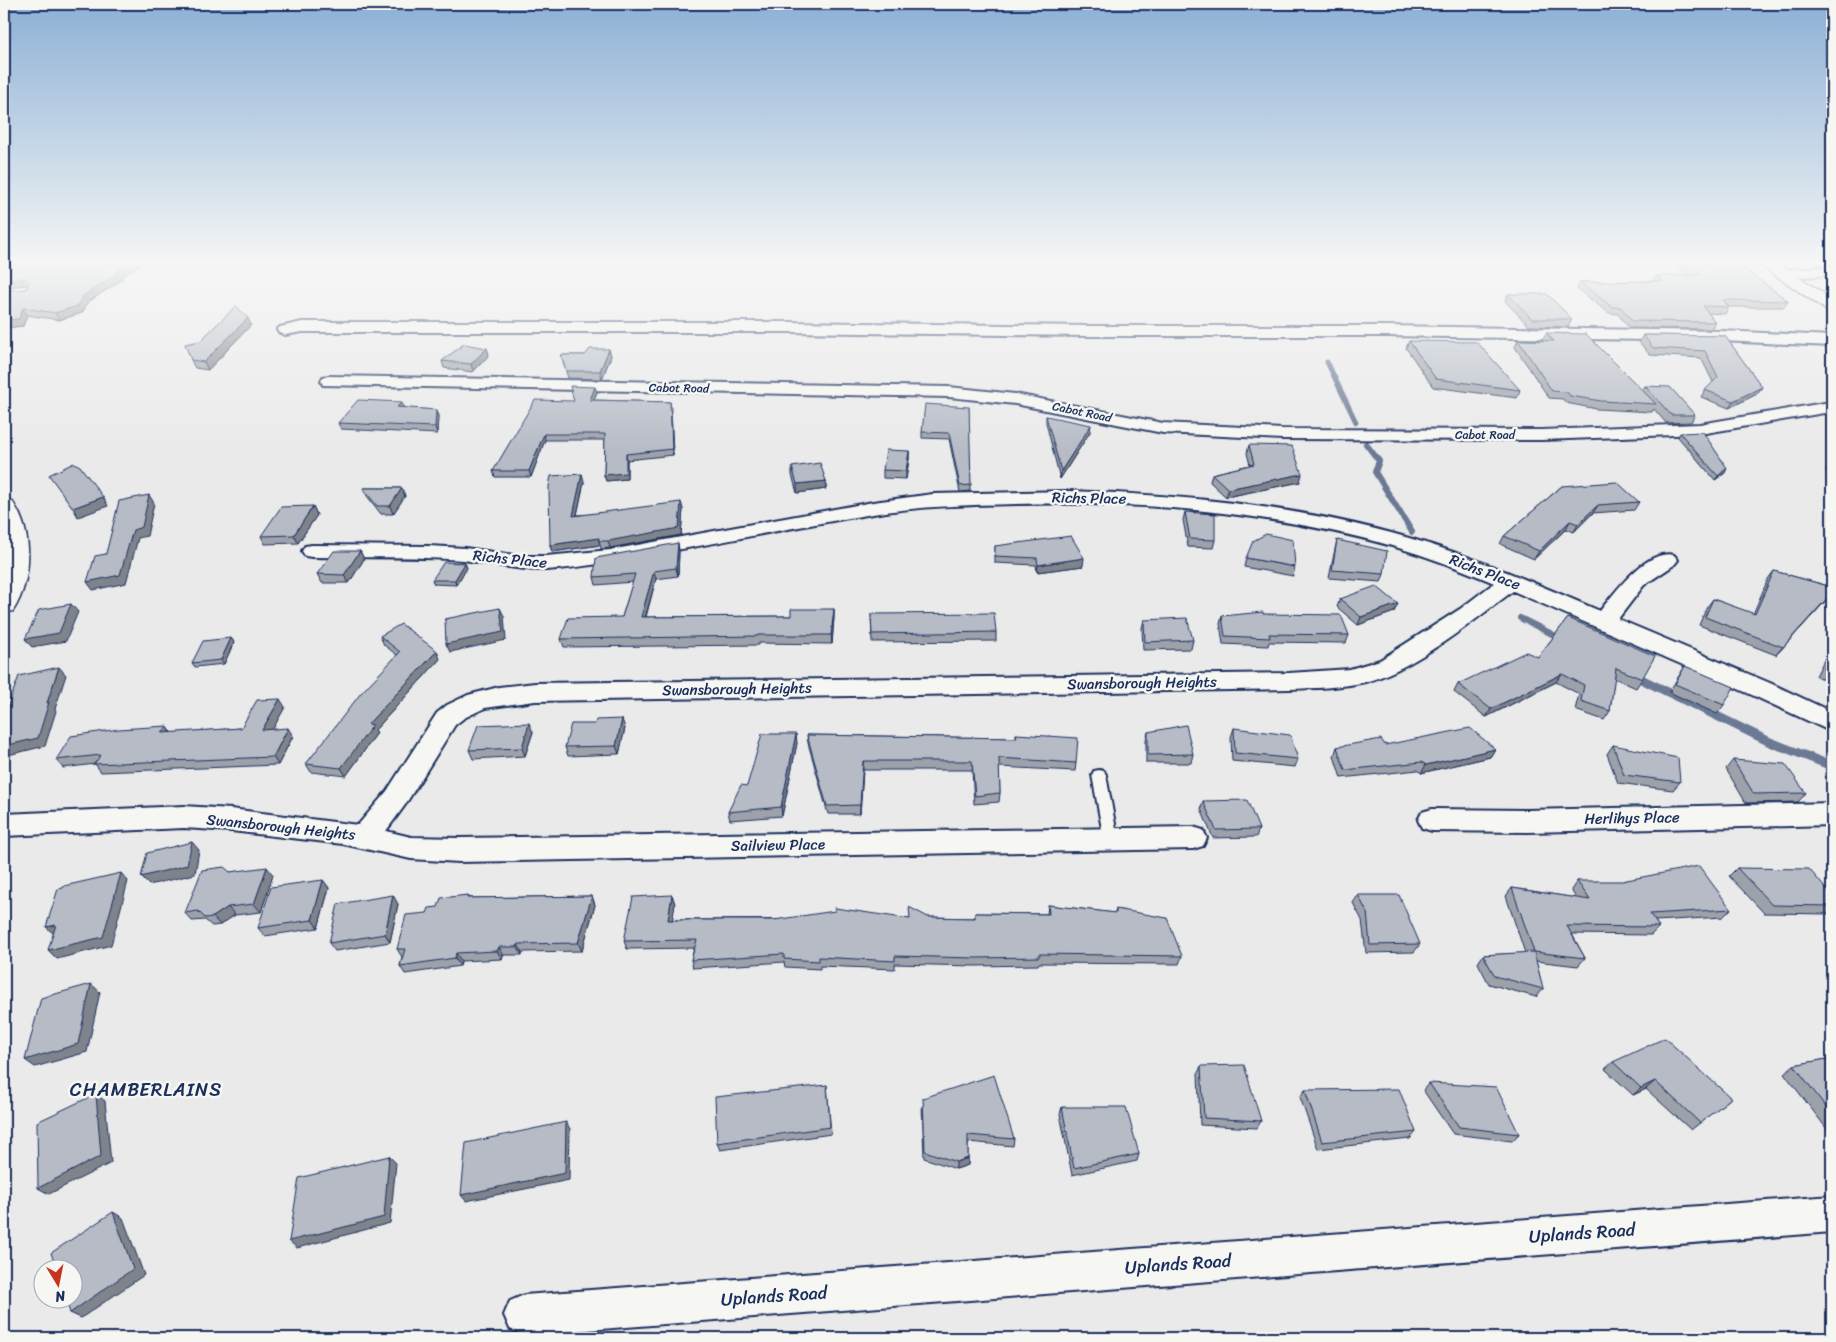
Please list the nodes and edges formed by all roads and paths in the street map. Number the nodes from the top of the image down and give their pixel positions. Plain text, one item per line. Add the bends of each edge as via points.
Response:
1 (285, 330) dead end
2 (1832, 341) edge
3 (329, 381) dead end
4 (1832, 408) edge
5 (4, 506) edge
6 (312, 551) dead end
7 (1667, 560) dead end
8 (1511, 582) junction
9 (4, 605) edge
10 (1604, 622) junction
11 (1832, 723) edge
12 (1099, 775) dead end
13 (1832, 814) edge
14 (1432, 820) dead end
15 (4, 825) edge
16 (365, 837) junction
17 (1193, 838) dead end
18 (1111, 840) junction
19 (1832, 1214) edge
20 (524, 1315) dead end

1 - 2 street via 302,327 789,327 1388,331
3 - 4 street, Cabot Road via 949,392 1022,400 1163,428 1265,434 1542,435 1700,430
5 - 9 street via 16,538 18,555
6 - 8 street, Richs Place via 429,552 546,564 610,556 915,502 968,498 1104,497 1229,508 1348,529 1410,545
7 - 10 street via 1636,580
8 - 10 street, Richs Place
8 - 16 street, Swansborough Heights via 1398,662 1378,671 1350,676 1258,681 534,692 483,699 446,719 401,791
10 - 11 street, Richs Place
12 - 18 lane
13 - 14 street, Herlihys Place
15 - 16 street, Swansborough Heights via 184,817
16 - 18 street, Sailview Place via 411,848 459,850
17 - 18 street, Sailview Place
19 - 20 street, Uplands Road

